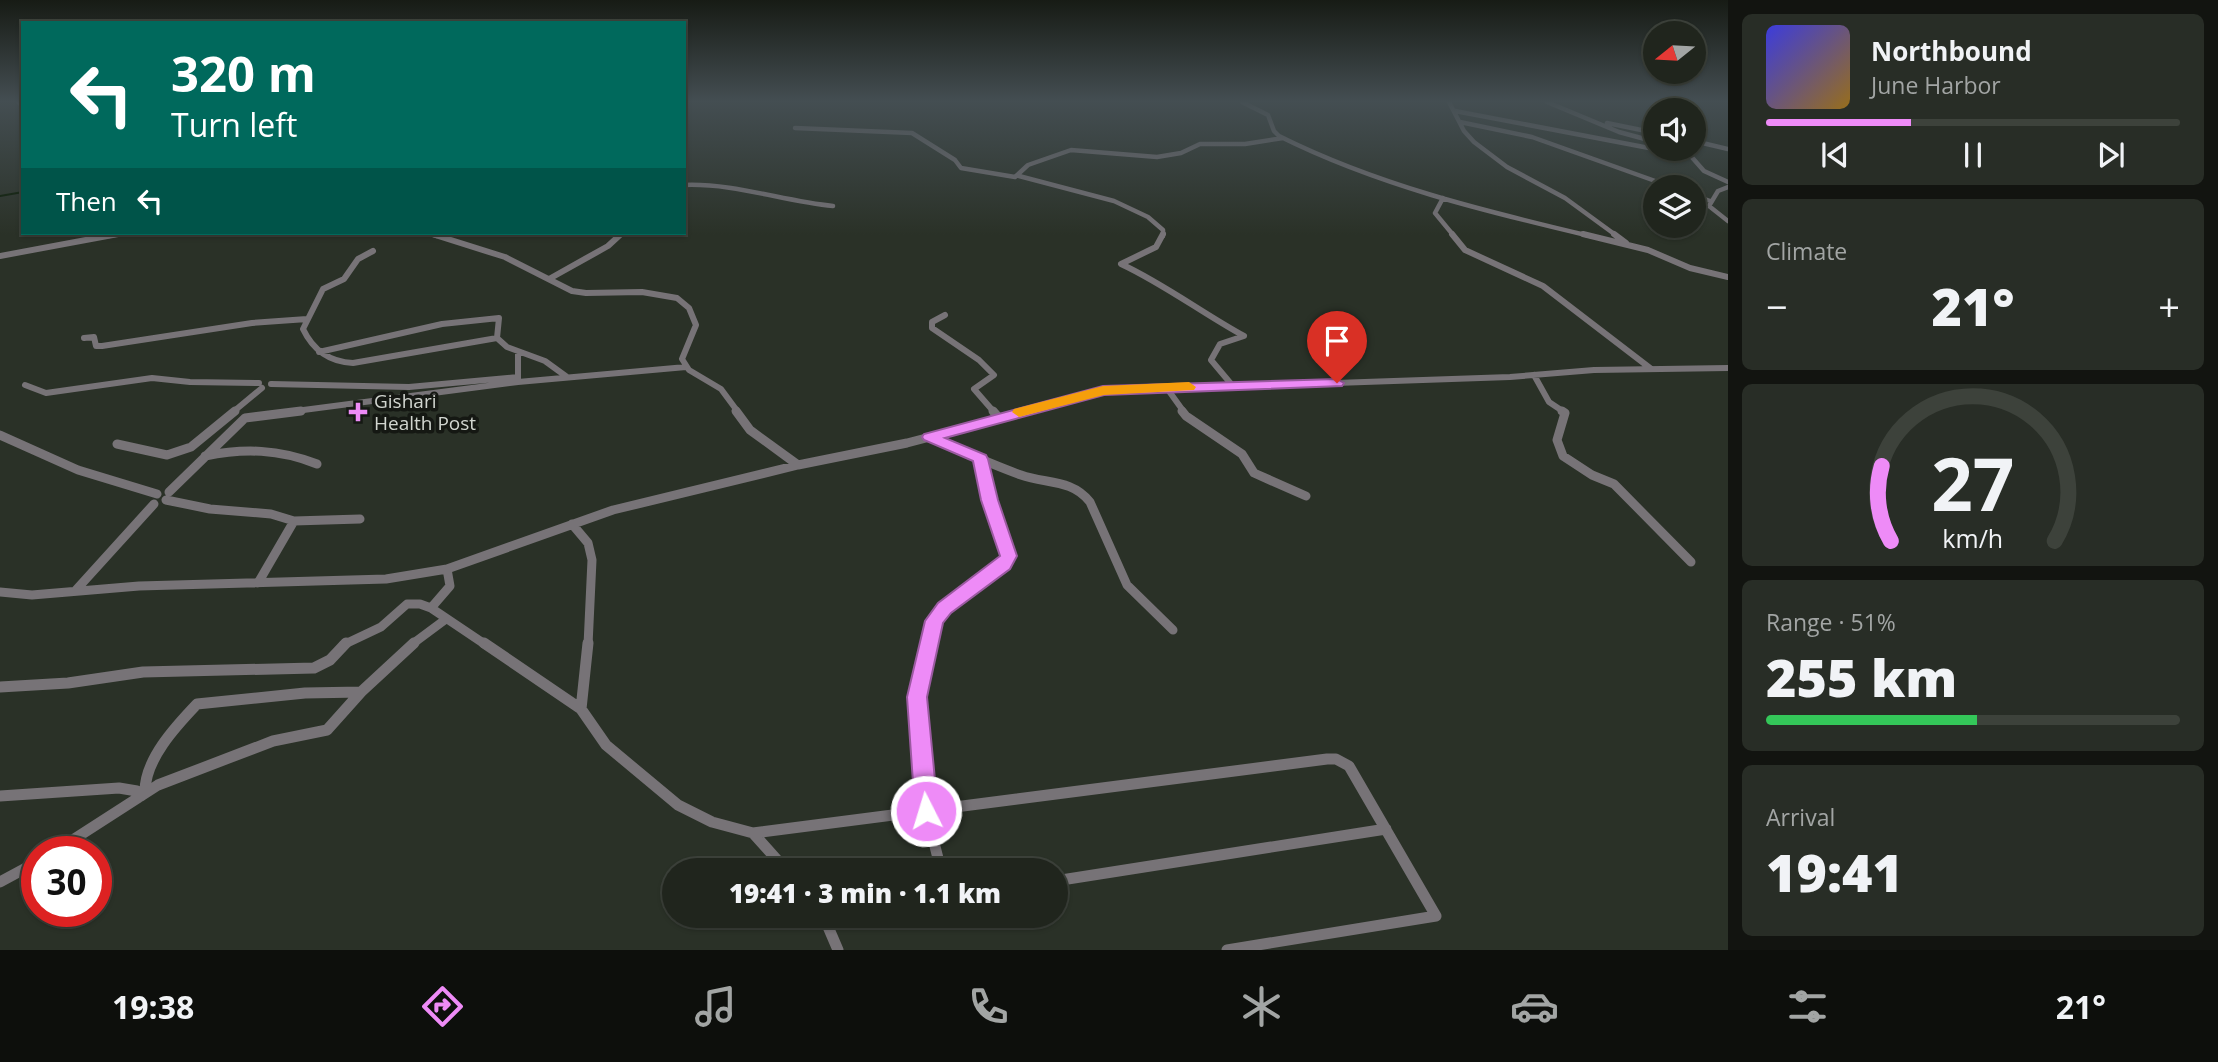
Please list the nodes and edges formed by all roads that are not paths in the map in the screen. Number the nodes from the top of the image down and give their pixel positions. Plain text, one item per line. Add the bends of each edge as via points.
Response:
1 (930, 146) edge
2 (1195, 146) edge
3 (1300, 146) edge
4 (1480, 146) edge
5 (1558, 146) edge
6 (1695, 161) edge
7 (1019, 176) junction
8 (1643, 177) edge
9 (1728, 182) edge
10 (686, 185) edge
11 (1443, 198) junction
12 (1706, 200) edge
13 (1710, 201) junction
14 (833, 206) dead end
15 (1728, 220) edge
16 (116, 235) edge
17 (435, 235) edge
18 (621, 235) edge
19 (1629, 246) junction
20 (373, 251) dead end
21 (0, 256) edge
22 (1728, 277) edge
23 (549, 279) junction
24 (945, 315) dead end
25 (307, 319) junction
26 (84, 338) dead end
27 (497, 338) junction
28 (319, 352) junction
29 (518, 352) junction
30 (686, 367) junction
31 (1650, 368) junction
32 (1728, 370) edge
33 (1534, 375) junction
34 (567, 377) junction
35 (518, 379) junction
36 (25, 385) dead end
37 (1232, 385) junction
38 (260, 386) junction
39 (1166, 387) junction
40 (999, 418) junction
41 (239, 422) junction
42 (219, 424) junction
43 (0, 435) edge
44 (930, 437) junction
45 (117, 444) dead end
46 (182, 450) junction
47 (205, 456) junction
48 (981, 459) junction
49 (317, 464) dead end
50 (798, 465) junction
51 (158, 494) junction
52 (167, 496) junction
53 (1306, 496) dead end
54 (154, 504) junction
55 (359, 519) dead end
56 (294, 521) junction
57 (572, 524) junction
58 (1691, 562) dead end
59 (447, 569) junction
60 (257, 583) junction
61 (76, 590) junction
62 (0, 592) edge
63 (431, 608) junction
64 (446, 619) junction
65 (1173, 629) dead end
66 (0, 687) edge
67 (361, 692) junction
68 (580, 709) junction
69 (143, 794) junction
70 (0, 796) edge
71 (926, 811) junction
72 (1386, 829) junction
73 (753, 833) junction
74 (79, 836) edge
75 (775, 858) edge
76 (939, 858) edge
77 (21, 871) edge
78 (1068, 879) edge
79 (0, 882) edge
80 (829, 928) edge
81 (838, 950) edge
82 (1227, 950) edge

1 - 7 street via 955,159 961,168
2 - 7 street via 1157,158 1072,150 1028,164
3 - 11 street
4 - 19 street via 1502,164 1566,198
5 - 8 street
6 - 9 street via 1702,170
7 - 37 street via 1109,199 1154,221 1163,230 1162,240 1122,264 1244,336 1220,344 1211,360
9 - 13 street
10 - 14 street via 716,184
11 - 19 street
11 - 31 street via 1435,213 1465,250 1543,286
12 - 13 street
13 - 15 street via 1709,206
16 - 21 street
17 - 23 street via 486,250
18 - 23 street
19 - 22 street
20 - 25 street via 358,259 344,279 325,286
23 - 30 street via 582,294 639,290 676,300 690,310 696,325 682,359
24 - 40 street via 932,322 932,328 994,375 974,389
25 - 26 street via 102,346 96,346 94,337
25 - 28 street via 304,331
27 - 28 street via 353,363
27 - 28 street via 499,318 487,318
27 - 29 street
29 - 34 street via 545,361
29 - 35 street
30 - 34 street
30 - 50 street via 717,386 751,430
31 - 32 street
31 - 33 street
33 - 37 street
33 - 58 street via 1549,402 1566,414 1557,440 1561,454 1614,484
34 - 35 street
35 - 38 street via 409,387 271,384 269,380
35 - 41 street via 254,416
36 - 38 street via 46,393 152,378
37 - 39 street
38 - 42 street
38 - 46 street
39 - 40 street via 1103,391
39 - 53 street via 1186,416 1242,454 1254,473
40 - 44 street
41 - 42 street
41 - 47 street
42 - 46 street
43 - 51 street via 78,470
44 - 48 street
44 - 50 street
45 - 46 street via 167,455
47 - 49 street via 270,449
47 - 52 street
48 - 65 street via 1082,492 1128,585
48 - 71 street via 1008,556 934,621 917,697
50 - 57 street
51 - 52 street
51 - 54 street via 151,499
52 - 54 street
52 - 56 street via 210,509 271,514
54 - 61 street
55 - 56 street
56 - 60 street
57 - 59 street
57 - 68 street via 587,542 593,568
59 - 60 street via 386,579
59 - 63 street via 450,586
60 - 61 street
61 - 62 street via 32,595
63 - 64 street
63 - 66 street via 407,604 381,627 348,642 314,668 143,672
64 - 67 street
64 - 68 street via 535,674
67 - 69 street via 327,730 273,741
67 - 69 street via 197,704 158,753
68 - 73 street via 606,745 678,805 712,822
69 - 70 street via 119,788
69 - 74 street
71 - 72 street via 1336,759 1349,766
71 - 73 street
71 - 76 street
72 - 78 street
72 - 82 street via 1436,916
73 - 75 street
77 - 79 street
80 - 81 street

